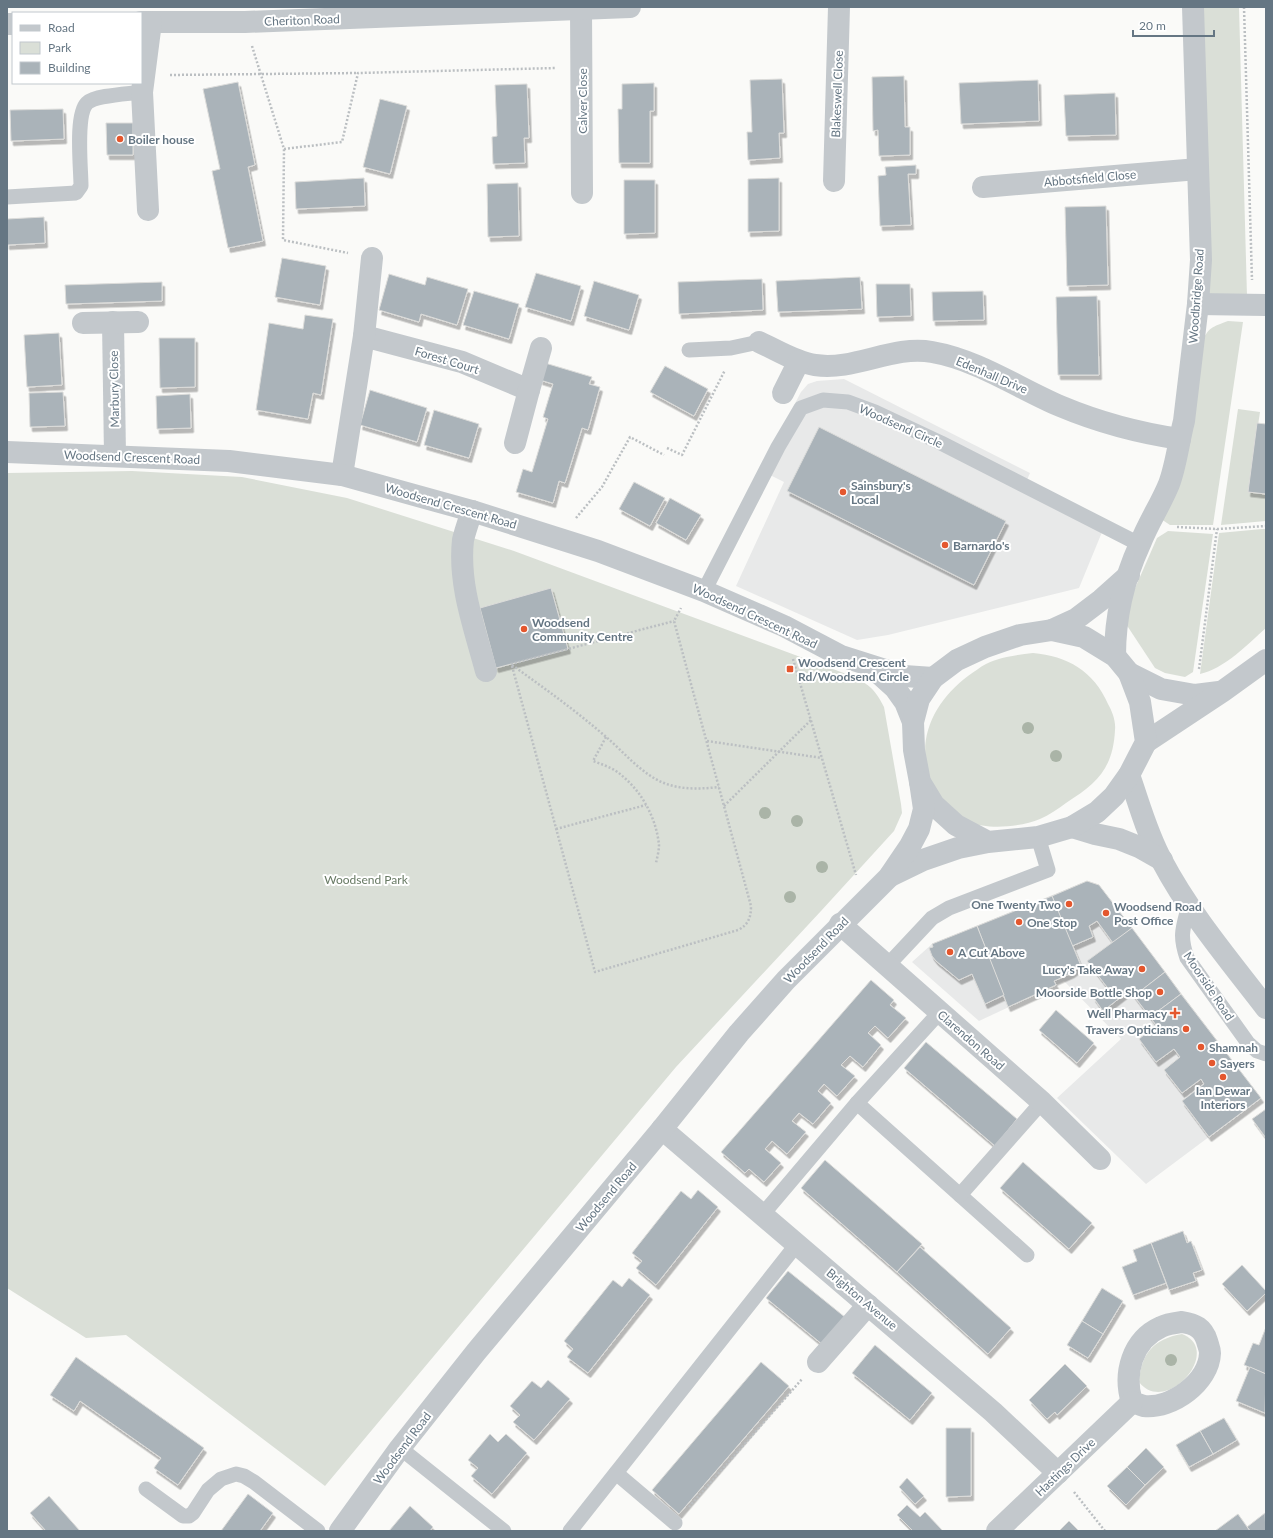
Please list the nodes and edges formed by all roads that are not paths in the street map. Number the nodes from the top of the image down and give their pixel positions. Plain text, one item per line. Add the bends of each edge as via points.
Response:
1 (630, 7) edge
2 (839, 7) edge
3 (1193, 7) edge
4 (581, 8) junction
5 (245, 15) edge
6 (146, 22) edge
7 (143, 84) junction
8 (1198, 169) junction
9 (834, 181) dead end
10 (983, 187) dead end
11 (582, 193) dead end
12 (7, 197) edge
13 (148, 210) dead end
14 (372, 258) road end
15 (1198, 304) junction
16 (1259, 304) edge
17 (113, 322) junction
18 (138, 322) dead end
19 (83, 323) dead end
20 (364, 336) junction
21 (759, 342) joint
22 (541, 348) dead end
23 (689, 350) dead end
24 (799, 361) junction
25 (529, 390) junction
26 (783, 392) dead end
27 (1180, 439) junction
28 (515, 443) dead end
29 (7, 452) edge
30 (116, 456) junction
31 (342, 475) junction
32 (472, 510) junction
33 (1144, 535) junction
34 (1128, 574) junction
35 (697, 588) junction
36 (1052, 630) junction
37 (1115, 656) junction
38 (1266, 660) edge
39 (870, 666) junction
40 (486, 671) road end
41 (1129, 673) junction
42 (933, 678) junction
43 (1223, 691) junction
44 (913, 722) junction
45 (1146, 742) junction
46 (1130, 775) junction
47 (920, 782) junction
48 (1072, 827) junction
49 (1038, 837) junction
50 (988, 842) junction
51 (1162, 860) junction
52 (889, 877) junction
53 (1189, 906) junction
54 (840, 924) junction
55 (886, 966) junction
56 (1266, 1008) edge
57 (939, 1013) junction
58 (1266, 1054) edge
59 (1042, 1102) junction
60 (857, 1103) junction
61 (662, 1129) junction
62 (1100, 1159) dead end
63 (960, 1195) junction
64 (763, 1214) junction
65 (797, 1244) junction
66 (1027, 1255) dead end
67 (868, 1305) junction
68 (818, 1362) road end
69 (1132, 1402) dead end
70 (400, 1448) junction
71 (616, 1473) junction
72 (1058, 1473) junction
73 (146, 1489) dead end
74 (675, 1523) road end
75 (318, 1531) edge
76 (340, 1531) edge
77 (504, 1531) edge
78 (570, 1531) edge
79 (997, 1531) edge

1 - 4 street, Cheriton Road
2 - 9 street, Blakeswell Close
3 - 8 street, Woodbridge Road
4 - 5 street, Cheriton Road
4 - 11 street, Calver Close
5 - 6 street, Cheriton Road
6 - 7 street
7 - 12 lane via 87,103 79,132 81,186 76,193
7 - 13 street
8 - 10 street, Abbotsfield Close
8 - 15 street, Woodbridge Road via 1201,260
14 - 20 street
15 - 16 street
15 - 27 street, Woodbridge Road
17 - 18 street
17 - 19 street
17 - 30 street, Marbury Close
20 - 25 street, Forest Court via 462,362
20 - 31 street
21 - 23 lane via 731,348
21 - 24 street, Edenhall Drive
22 - 25 street
24 - 26 street
24 - 27 street, Edenhall Drive via 816,365 835,365 911,351 931,352 971,364 1060,406 1094,419
25 - 28 street
27 - 33 street, Woodbridge Road via 1169,483
29 - 30 street, Woodsend Crescent Road
30 - 31 street, Woodsend Crescent Road via 229,461
31 - 32 street, Woodsend Crescent Road
32 - 35 street, Woodsend Crescent Road via 598,551
32 - 40 street via 464,540 463,569 466,593
33 - 34 street, Woodbridge Road
33 - 35 lane, Woodsend Circle via 875,412 848,402 823,400 801,408
34 - 36 street, Woodbridge Road via 1076,619
34 - 37 street, Woodbridge Road via 1115,636
35 - 39 street, Woodsend Crescent Road via 784,626 841,656
36 - 37 street via 1084,637
36 - 42 street via 984,646 957,660
37 - 41 street
38 - 43 street
39 - 42 street, Woodsend Crescent Road via 904,676
39 - 44 street, Woodsend Crescent Road via 895,688 905,702
41 - 43 street via 1162,689 1195,695
41 - 45 street via 1140,702
42 - 44 street via 919,699
43 - 45 street
44 - 47 street via 914,750
45 - 46 street
46 - 48 street via 1114,796 1097,812
46 - 51 street via 1150,834
47 - 50 street via 934,805 956,825
47 - 52 street, Woodsend Road via 924,809 919,829
48 - 49 street
48 - 51 street via 1119,839
49 - 50 street
49 - 55 lane via 1048,870 949,908 932,918
50 - 52 street, Woodsend Road via 958,848 923,860
51 - 53 street
52 - 54 street, Woodsend Road
53 - 56 street
53 - 58 lane, Moorside Road via 1182,933 1182,944 1187,958 1248,1043 1257,1051
54 - 55 street, Clarendon Road
54 - 61 street, Woodsend Road via 739,1032
55 - 57 street, Clarendon Road
57 - 59 street, Clarendon Road
57 - 60 lane
59 - 62 street, Clarendon Road
59 - 63 lane
60 - 63 lane
60 - 64 lane
61 - 64 street, Brighton Avenue
61 - 70 street, Woodsend Road via 476,1352
63 - 66 lane
64 - 65 street, Brighton Avenue
65 - 67 street, Brighton Avenue
65 - 71 lane
67 - 68 street
67 - 72 street, Brighton Avenue via 994,1412
69 - 72 street, Hastings Drive
70 - 76 street, Woodsend Road
70 - 77 lane
71 - 74 lane
71 - 78 lane
72 - 79 street, Hastings Drive
73 - 75 lane via 183,1516 188,1516 208,1490 221,1479 236,1474 254,1482

